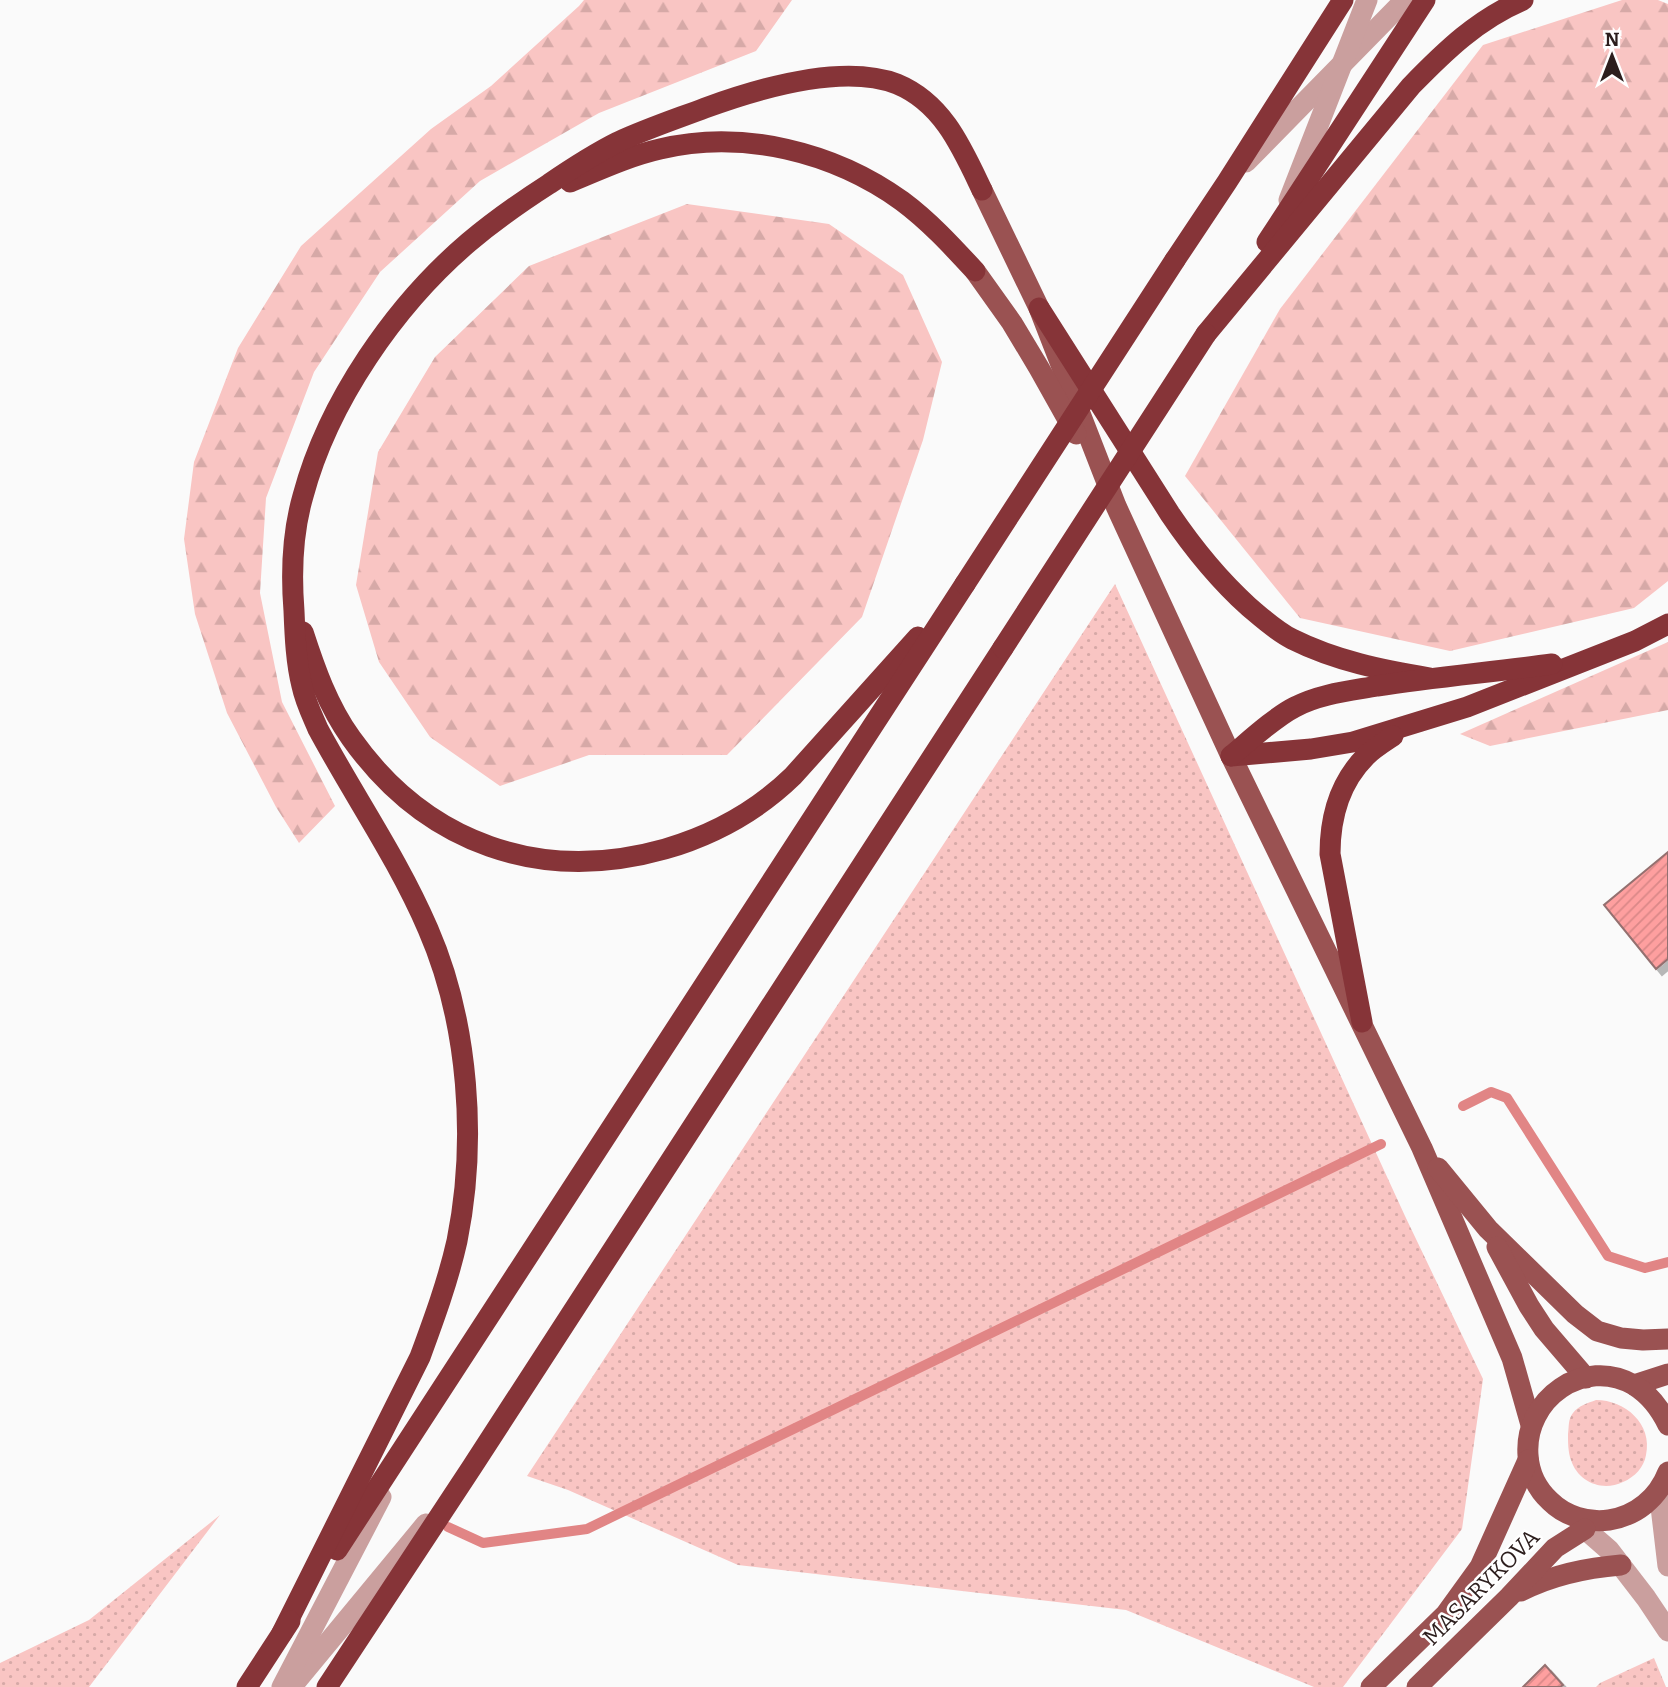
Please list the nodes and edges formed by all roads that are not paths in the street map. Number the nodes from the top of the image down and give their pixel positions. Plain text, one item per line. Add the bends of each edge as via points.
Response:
1 (1343, 0) edge
2 (1367, 0) edge
3 (1405, 0) edge
4 (1425, 0) edge
5 (1523, 0) edge
6 (1341, 64) junction
7 (1227, 182) junction
8 (982, 190) joint
9 (517, 205) junction
10 (1282, 220) junction
11 (975, 271) joint
12 (1039, 308) junction
13 (1206, 334) junction
14 (1116, 506) junction
15 (965, 584) junction
16 (292, 596) junction
17 (1668, 624) edge
18 (1589, 659) junction
19 (1430, 678) junction
20 (1406, 726) junction
21 (1231, 756) junction
22 (1362, 1022) junction
23 (1422, 1148) junction
24 (1488, 1229) junction
25 (1668, 1339) edge
26 (1668, 1374) edge
27 (1586, 1378) junction
28 (1634, 1385) junction
29 (1531, 1425) junction
30 (1668, 1425) edge
31 (415, 1430) junction
32 (1528, 1460) junction
33 (472, 1467) junction
34 (1663, 1481) edge
35 (1586, 1525) junction
36 (1621, 1565) junction
37 (1668, 1566) edge
38 (1509, 1597) junction
39 (1668, 1631) edge
40 (282, 1633) junction
41 (247, 1687) edge
42 (282, 1687) edge
43 (291, 1687) edge
44 (327, 1687) edge
45 (1371, 1687) edge
46 (1418, 1687) edge

1 - 7 highway
2 - 6 street
3 - 6 street
4 - 10 highway
5 - 13 highway via 1471,29 1442,54
6 - 7 street
6 - 10 street
7 - 15 highway, bridge
8 - 9 highway via 957,139 929,104 896,84 838,77 738,96 649,129 594,155
8 - 12 main road
9 - 11 highway via 658,149 706,142 763,145 820,158 876,185 928,222
9 - 16 highway via 466,244 419,291 363,364 319,449 302,497 293,546
10 - 13 highway
11 - 14 main road via 1012,323
12 - 14 main road
12 - 19 highway via 1192,547 1241,599 1290,638 1327,654 1363,666
13 - 33 highway, bridge
14 - 21 main road
15 - 16 highway via 774,794 733,821 687,842 646,854 581,863 520,856 471,840 407,800 362,753 337,716 312,660
15 - 31 highway
16 - 40 highway via 298,670 308,705 411,893 445,975 464,1074 468,1159 456,1243 420,1357
17 - 18 highway
18 - 19 highway
18 - 20 highway
19 - 21 highway via 1310,700 1292,708
20 - 21 highway via 1330,747
20 - 22 highway via 1367,755 1352,773 1341,792 1329,834
21 - 22 main road
22 - 23 main road
23 - 24 main road
23 - 29 main road via 1512,1358
24 - 25 main road via 1597,1331 1621,1338
24 - 27 main road via 1544,1329
26 - 28 main road
27 - 28 main road via 1618,1379
27 - 29 main road via 1556,1391 1542,1404
28 - 30 main road via 1653,1401
29 - 32 main road
31 - 40 highway
31 - 42 street
32 - 35 main road via 1536,1484 1548,1500
32 - 45 main road, MASARYKOVA via 1480,1567 1446,1614
33 - 43 street
33 - 44 highway
34 - 35 main road via 1649,1501 1629,1514
34 - 37 street
35 - 36 street
35 - 38 main road, MASARYKOVA via 1555,1548
36 - 38 main road via 1567,1574
36 - 39 street
38 - 46 main road, MASARYKOVA
40 - 41 highway

